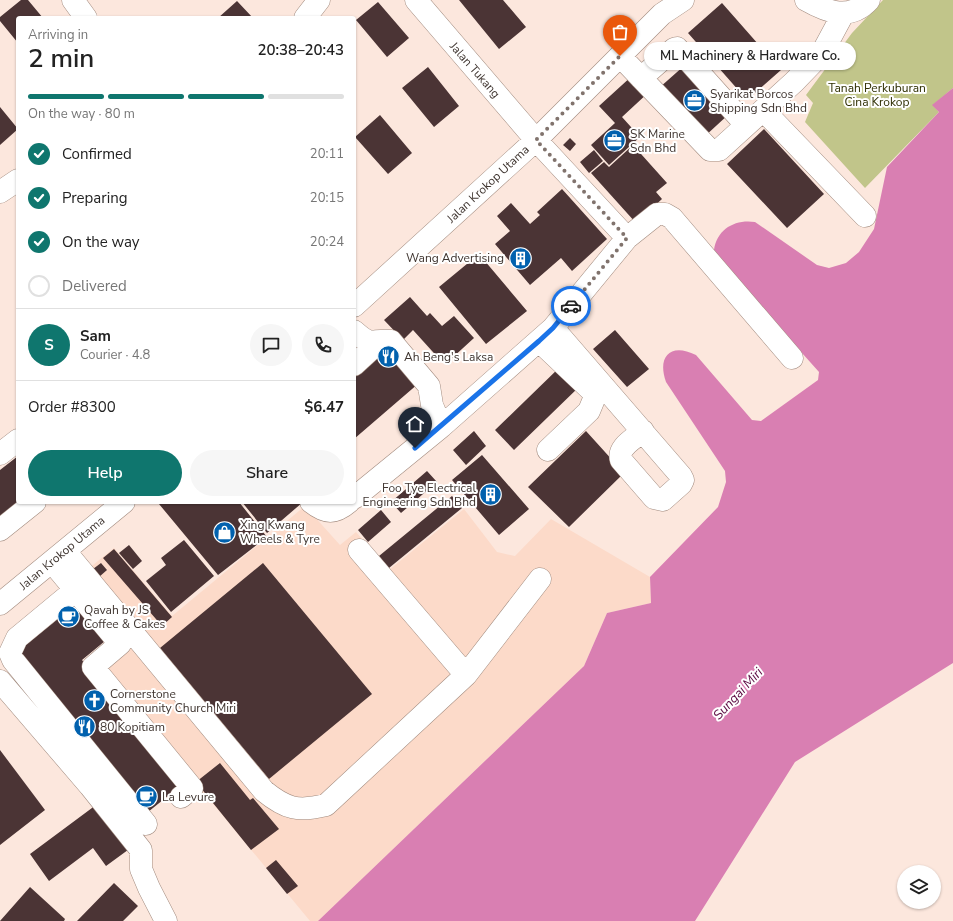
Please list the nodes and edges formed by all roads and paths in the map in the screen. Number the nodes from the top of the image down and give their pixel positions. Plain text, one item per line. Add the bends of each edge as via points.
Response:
1 (73, 0) edge
2 (319, 0) edge
3 (416, 0) edge
4 (806, 0) edge
5 (869, 0) edge
6 (675, 2) edge
7 (843, 14) junction
8 (85, 16) edge
9 (307, 16) edge
10 (620, 56) junction
11 (641, 78) junction
12 (763, 110) junction
13 (746, 125) junction
14 (536, 140) junction
15 (16, 181) edge
16 (0, 192) edge
17 (865, 216) dead end
18 (627, 238) junction
19 (356, 304) edge
20 (356, 333) edge
21 (546, 334) junction
22 (379, 342) junction
23 (792, 358) dead end
24 (356, 362) edge
25 (441, 427) junction
26 (643, 431) dead end
27 (16, 442) edge
28 (548, 450) dead end
29 (0, 454) edge
30 (356, 496) edge
31 (32, 504) edge
32 (122, 504) edge
33 (314, 504) edge
34 (346, 504) edge
35 (0, 530) edge
36 (359, 550) dead end
37 (59, 557) junction
38 (540, 579) dead end
39 (75, 590) junction
40 (6, 594) edge
41 (466, 675) junction
42 (4, 688) edge
43 (98, 780) junction
44 (181, 797) dead end
45 (146, 824) dead end
46 (166, 921) edge

1 - 8 street
2 - 9 street
3 - 14 street, Jalan Tukang
4 - 7 street via 833,13
5 - 7 street via 854,11
6 - 10 street, Jalan Krokop Utama
7 - 12 street via 822,53
10 - 11 street
10 - 14 street, Jalan Krokop Utama
11 - 13 street via 710,150 719,150
11 - 13 street via 677,48
12 - 13 street
12 - 17 street
14 - 18 street, Jalan Tukang
14 - 19 street, Jalan Krokop Utama
15 - 16 street
18 - 21 street
18 - 23 street via 657,214 665,214 672,218
20 - 22 street via 366,342
21 - 25 street
21 - 26 street
21 - 28 street via 592,392 594,399 589,411
22 - 24 street
22 - 25 street via 390,341 429,386 432,405
25 - 30 street
27 - 29 street
31 - 35 street
32 - 37 street, Jalan Krokop Utama
33 - 34 street via 325,511 339,510
36 - 41 street
37 - 39 street
37 - 40 street, Jalan Krokop Utama
37 - 41 street via 264,792 277,802 294,809 311,809 326,805
38 - 41 street
39 - 43 street via 17,638 10,653 12,660
39 - 44 street via 120,644 93,667 192,788
42 - 43 street
43 - 45 street
43 - 46 street via 142,850 141,869

